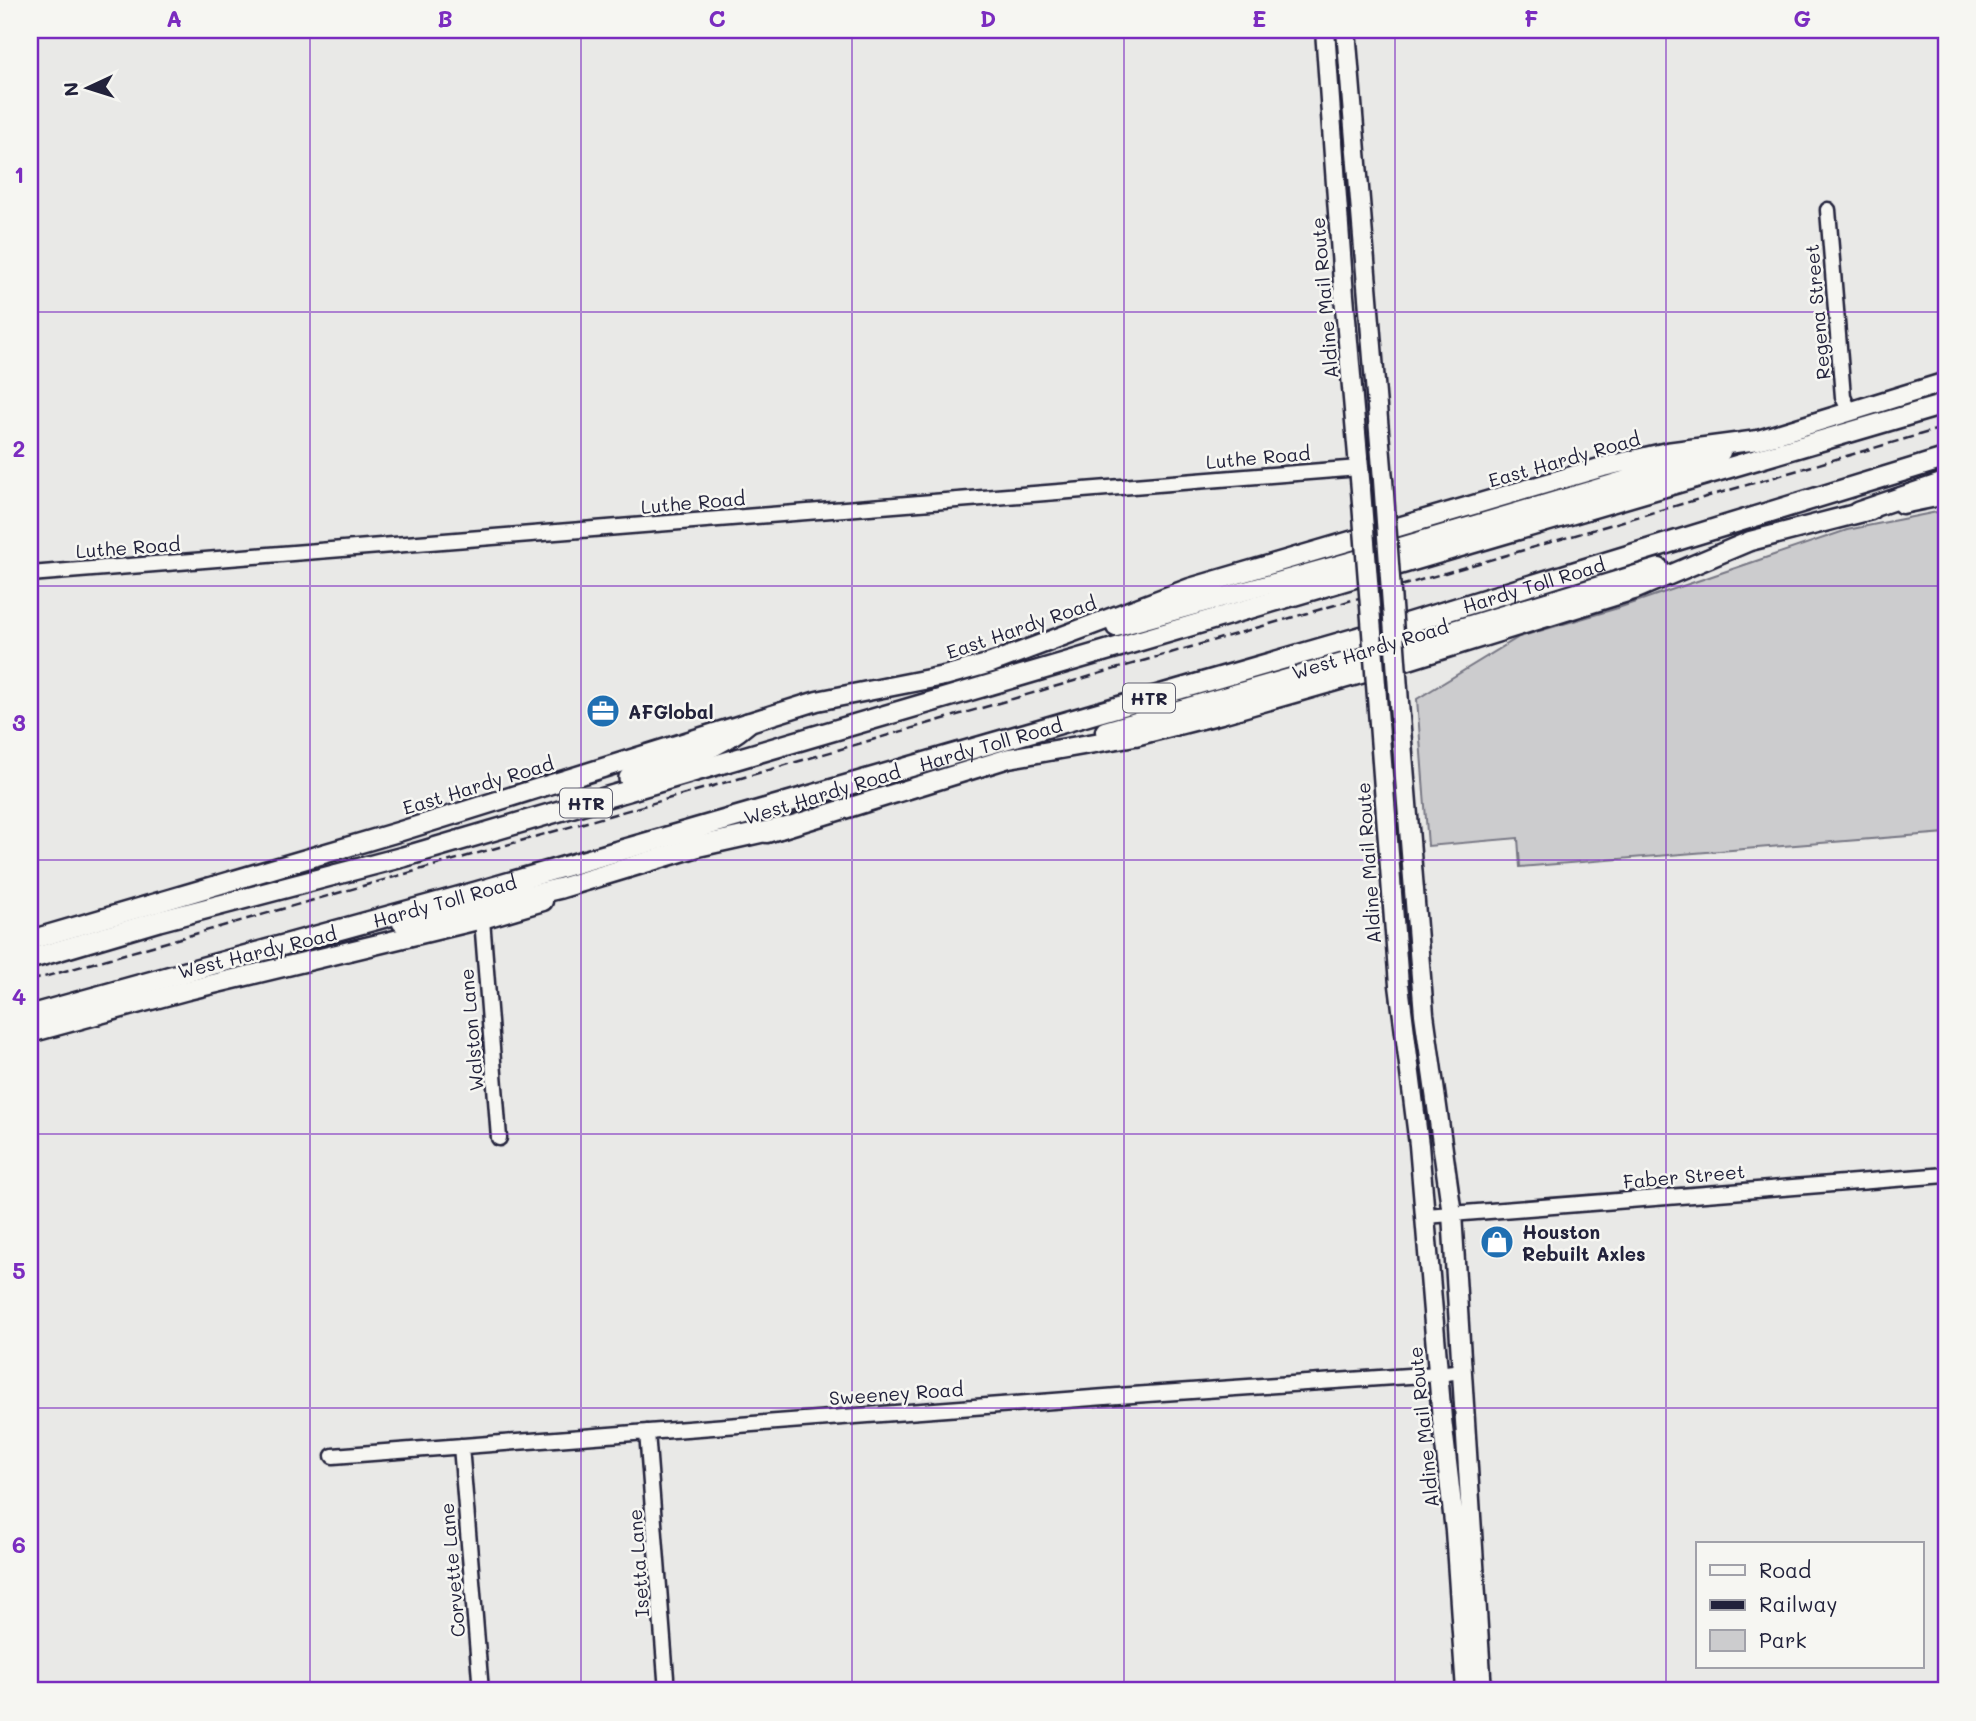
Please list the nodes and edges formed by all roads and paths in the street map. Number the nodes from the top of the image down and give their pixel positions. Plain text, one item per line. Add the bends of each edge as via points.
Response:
1 (1325, 30) edge
2 (1346, 30) edge
3 (1353, 125) junction
4 (1332, 127) junction
5 (1828, 210) dead end
6 (1368, 293) junction
7 (1344, 296) junction
8 (1946, 382) edge
9 (1946, 404) edge
10 (1849, 410) junction
11 (1758, 440) junction
12 (1946, 458) edge
13 (1359, 468) junction
14 (1946, 482) edge
15 (1946, 495) edge
16 (1858, 512) junction
17 (1750, 541) junction
18 (1388, 550) junction
19 (1367, 556) junction
20 (30, 574) edge
21 (1395, 648) junction
22 (1374, 654) junction
23 (991, 663) junction
24 (748, 723) junction
25 (1009, 758) junction
26 (781, 828) junction
27 (1413, 866) junction
28 (1390, 872) junction
29 (481, 919) junction
30 (159, 921) junction
31 (348, 927) junction
32 (30, 940) edge
33 (30, 959) edge
34 (30, 1015) edge
35 (30, 1033) edge
36 (1431, 1059) junction
37 (1408, 1063) junction
38 (499, 1138) dead end
39 (1946, 1175) edge
40 (1452, 1214) junction
41 (1426, 1216) junction
42 (1462, 1371) junction
43 (1438, 1374) junction
44 (647, 1432) junction
45 (1465, 1436) junction
46 (1444, 1439) junction
47 (461, 1446) junction
48 (333, 1456) dead end
49 (1467, 1592) junction
50 (481, 1691) edge
51 (667, 1691) edge
52 (1466, 1691) edge
53 (1482, 1691) edge

1 - 4 main road, Aldine Mail Route
2 - 3 main road, Aldine Mail Route
3 - 4 main road
3 - 6 main road, Aldine Mail Route
4 - 7 main road, Aldine Mail Route
5 - 10 street, Regena Street via 1843,397
6 - 7 main road
6 - 18 main road, Aldine Mail Route, bridge
7 - 13 main road, Aldine Mail Route
8 - 10 main road, East Hardy Road
9 - 30 highway, HTR via 403,857
10 - 11 main road, East Hardy Road
11 - 18 main road
11 - 23 main road, East Hardy Road via 1667,452 1603,467 1191,588
12 - 31 highway, Hardy Toll Road / HTR via 1398,626
13 - 19 main road, Aldine Mail Route, bridge
13 - 20 street, Luthe Road
14 - 16 highway
15 - 16 main road, West Hardy Road
16 - 17 main road, West Hardy Road
17 - 21 main road
17 - 25 main road, West Hardy Road via 1634,590 1399,663 1148,733
18 - 19 main road
18 - 21 main road, Aldine Mail Route, bridge
19 - 22 main road, Aldine Mail Route, bridge
19 - 23 main road
21 - 22 main road
21 - 27 main road, Aldine Mail Route, bridge
22 - 25 main road
22 - 28 main road, Aldine Mail Route, bridge
23 - 24 main road, East Hardy Road via 817,701
24 - 30 highway via 734,736 689,757 618,782
24 - 32 main road, East Hardy Road
25 - 26 main road, West Hardy Road
26 - 29 main road, West Hardy Road
26 - 31 highway via 430,919
27 - 28 main road
27 - 36 main road, Aldine Mail Route
28 - 37 main road, Aldine Mail Route
29 - 35 main road, West Hardy Road
29 - 38 street, Walston Lane
30 - 33 highway, HTR
31 - 34 highway, Hardy Toll Road / HTR
36 - 37 main road
36 - 40 main road, Aldine Mail Route
37 - 41 main road, Aldine Mail Route
39 - 40 street, Faber Street
40 - 41 street, Faber Street
40 - 42 main road, Aldine Mail Route
41 - 43 main road, Aldine Mail Route
42 - 43 street, Sweeney Road
42 - 45 main road, Aldine Mail Route
43 - 44 street, Sweeney Road
43 - 46 main road, Aldine Mail Route
44 - 47 street, Sweeney Road
44 - 51 street, Isetta Lane
45 - 46 main road
45 - 49 main road, Aldine Mail Route
46 - 49 main road, Aldine Mail Route
47 - 48 street, Sweeney Road
47 - 50 street, Corvette Lane
49 - 52 main road, Aldine Mail Route
49 - 53 main road, Aldine Mail Route

